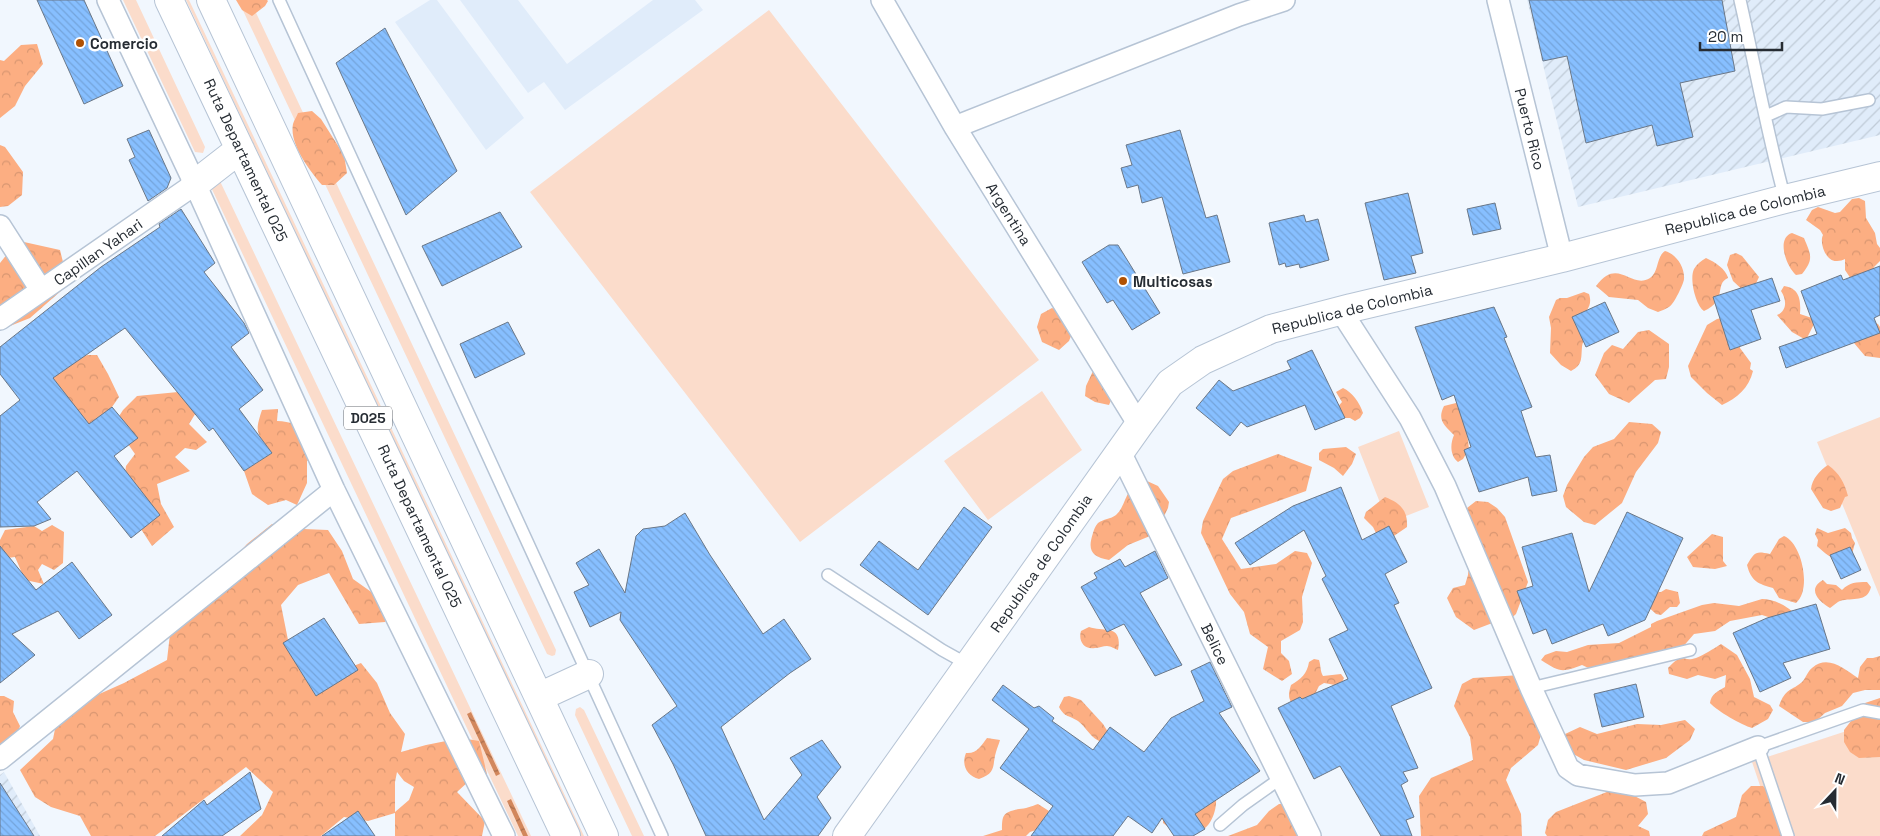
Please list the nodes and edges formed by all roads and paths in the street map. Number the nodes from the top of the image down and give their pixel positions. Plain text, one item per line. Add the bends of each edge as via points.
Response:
1 (108, 0) edge
2 (169, 0) edge
3 (211, 0) edge
4 (279, 0) edge
5 (882, 0) edge
6 (1284, 0) edge
7 (1498, 0) edge
8 (1740, 0) edge
9 (1235, 7) edge
10 (1869, 100) dead end
11 (1766, 116) junction
12 (955, 127) junction
13 (240, 149) junction
14 (1880, 176) edge
15 (195, 184) junction
16 (1785, 199) junction
17 (0, 226) edge
18 (1562, 258) junction
19 (41, 290) junction
20 (1341, 310) junction
21 (0, 319) edge
22 (1139, 425) junction
23 (1120, 452) junction
24 (334, 490) junction
25 (828, 575) dead end
26 (1690, 650) dead end
27 (969, 665) junction
28 (589, 674) junction
29 (1531, 688) junction
30 (539, 697) junction
31 (1880, 713) edge
32 (1758, 747) junction
33 (0, 759) edge
34 (1281, 778) junction
35 (1220, 825) dead end
36 (504, 836) edge
37 (566, 836) edge
38 (604, 836) edge
39 (662, 836) edge
40 (847, 836) edge
41 (1310, 836) edge
42 (1788, 836) edge

1 - 15 street
2 - 13 main road, Ruta Departamental 025 / D025
3 - 30 main road, D025
4 - 28 lane
5 - 12 street, Argentina
6 - 9 street
7 - 18 street, Puerto Rico
8 - 11 lane
9 - 12 street
10 - 11 lane via 1822,109 1786,107
11 - 16 lane via 1770,145
12 - 22 street, Argentina
13 - 15 main road
13 - 37 main road, Ruta Departamental 025 / D025
14 - 16 main road, Republica de Colombia
15 - 19 street, Capillan Yahari
15 - 24 street
16 - 18 main road, Republica de Colombia
17 - 19 street
18 - 20 main road, Republica de Colombia
19 - 21 street, Capillan Yahari
20 - 22 main road, Republica de Colombia via 1271,329 1203,360 1170,383
20 - 29 street via 1410,418 1445,486
22 - 23 main road, Republica de Colombia
23 - 27 main road, Republica de Colombia
23 - 34 street, Belice
24 - 33 street
24 - 36 street
25 - 27 lane
26 - 29 lane
27 - 40 main road, Republica de Colombia
28 - 30 main road
28 - 39 lane
29 - 32 street via 1568,768 1578,774 1635,785 1668,783
30 - 38 main road, D025
31 - 32 lane via 1863,710
32 - 42 lane
34 - 35 lane
34 - 41 street, Belice

